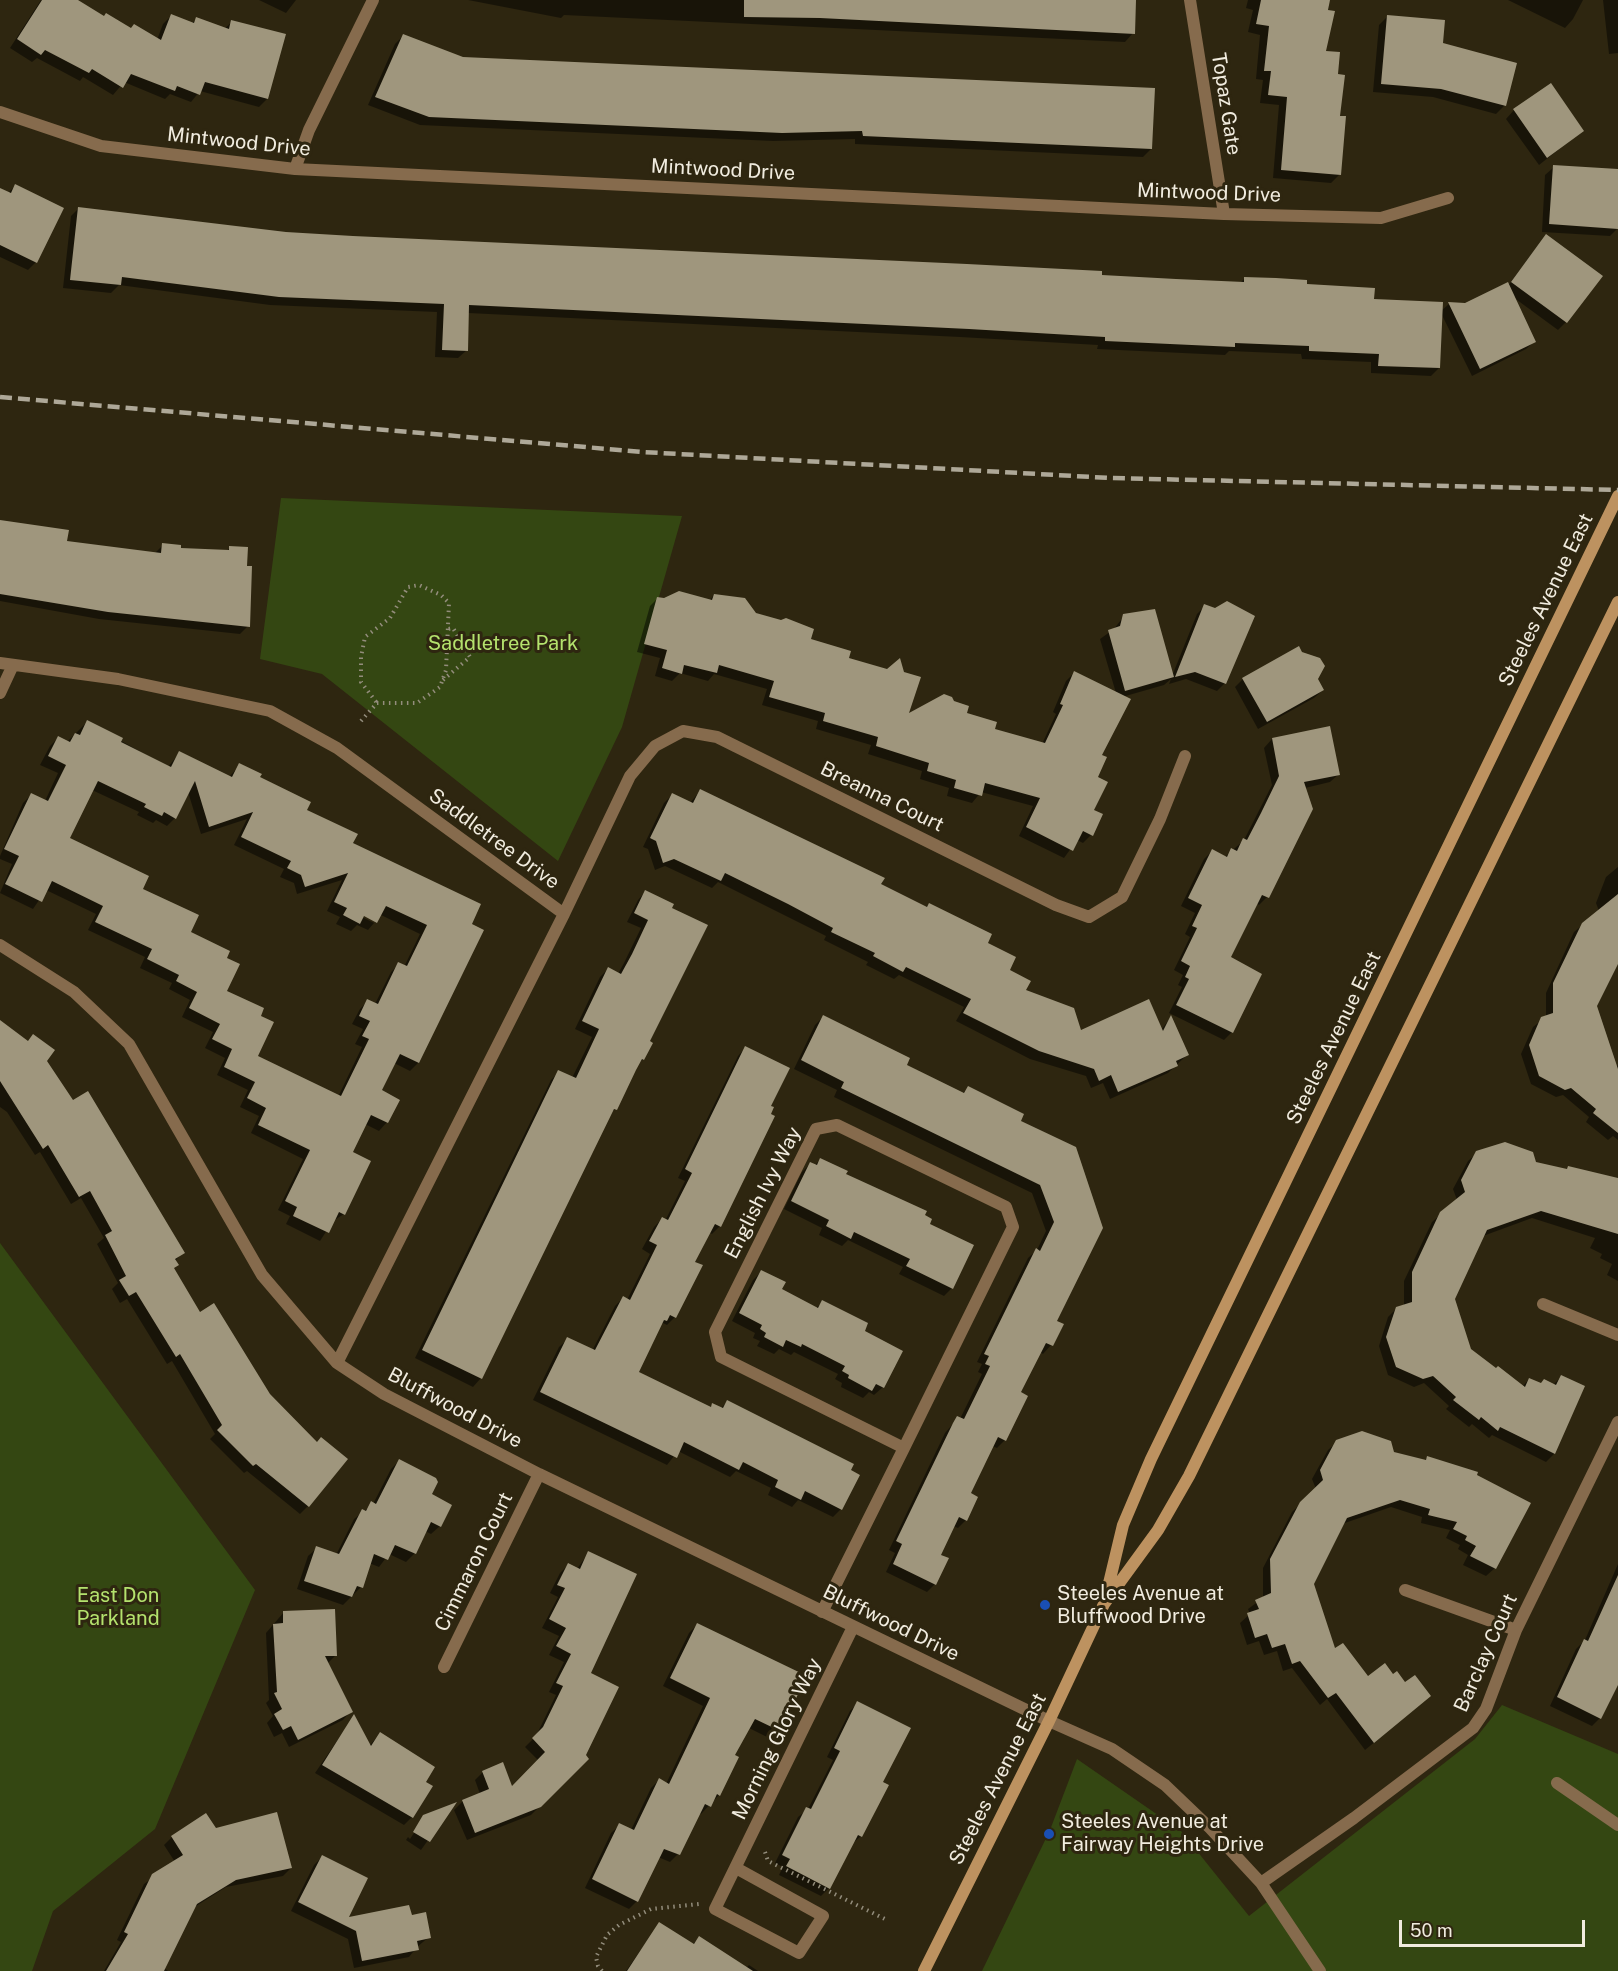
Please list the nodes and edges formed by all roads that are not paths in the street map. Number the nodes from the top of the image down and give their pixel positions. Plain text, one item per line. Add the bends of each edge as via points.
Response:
1 (373, 0) edge
2 (1190, 0) edge
3 (0, 112) edge
4 (294, 169) junction
5 (1448, 198) dead end
6 (1224, 214) junction
7 (1618, 496) edge
8 (1618, 602) edge
9 (0, 663) edge
10 (13, 665) junction
11 (0, 693) edge
12 (1185, 756) dead end
13 (564, 914) junction
14 (0, 945) edge
15 (1543, 1304) dead end
16 (1618, 1335) edge
17 (337, 1363) junction
18 (1618, 1422) edge
19 (904, 1448) junction
20 (539, 1474) junction
21 (1406, 1590) dead end
22 (1104, 1604) junction
23 (822, 1612) junction
24 (853, 1627) junction
25 (1516, 1630) junction
26 (444, 1667) dead end
27 (1049, 1721) junction
28 (1557, 1783) dead end
29 (1618, 1825) edge
30 (736, 1868) junction
31 (1261, 1883) junction
32 (924, 1971) edge
33 (1320, 1971) edge

1 - 4 street
2 - 6 street, Topaz Gate
3 - 4 street, Mintwood Drive via 101,146
4 - 6 street, Mintwood Drive
5 - 6 street, Mintwood Drive via 1382,218
7 - 22 main road, Steeles Avenue East via 1151,1459 1123,1525
8 - 22 main road, Steeles Avenue East via 1189,1476 1158,1530
9 - 10 street, Saddletree Drive
10 - 11 street
10 - 13 street, Saddletree Drive via 118,679 270,711 337,748
12 - 13 street, Breanna Court via 1122,897 1089,917 1056,905 717,737 683,731 655,746 630,776
13 - 17 street, Saddletree Drive
14 - 17 street, Bluffwood Drive via 74,992 129,1044 262,1275
15 - 16 street
17 - 20 street, Bluffwood Drive via 384,1394
18 - 25 street, Barclay Court
19 - 19 street, English Ivy Way via 1013,1227 1006,1207 837,1125 816,1129 715,1332 721,1357
19 - 23 street, English Ivy Way
20 - 23 street, Bluffwood Drive
20 - 26 street, Cimmaron Court
21 - 25 street
22 - 27 main road, Steeles Avenue East
23 - 24 street, Bluffwood Drive
24 - 27 street, Bluffwood Drive
24 - 30 street, Morning Glory Way
25 - 31 street, Barclay Court via 1486,1709 1473,1728
27 - 31 street, Bluffwood Drive via 1112,1749 1165,1785
27 - 32 main road, Steeles Avenue East
28 - 29 street
30 - 30 street, Morning Glory Way via 715,1909 800,1953 823,1916
31 - 33 street, Bluffwood Drive

